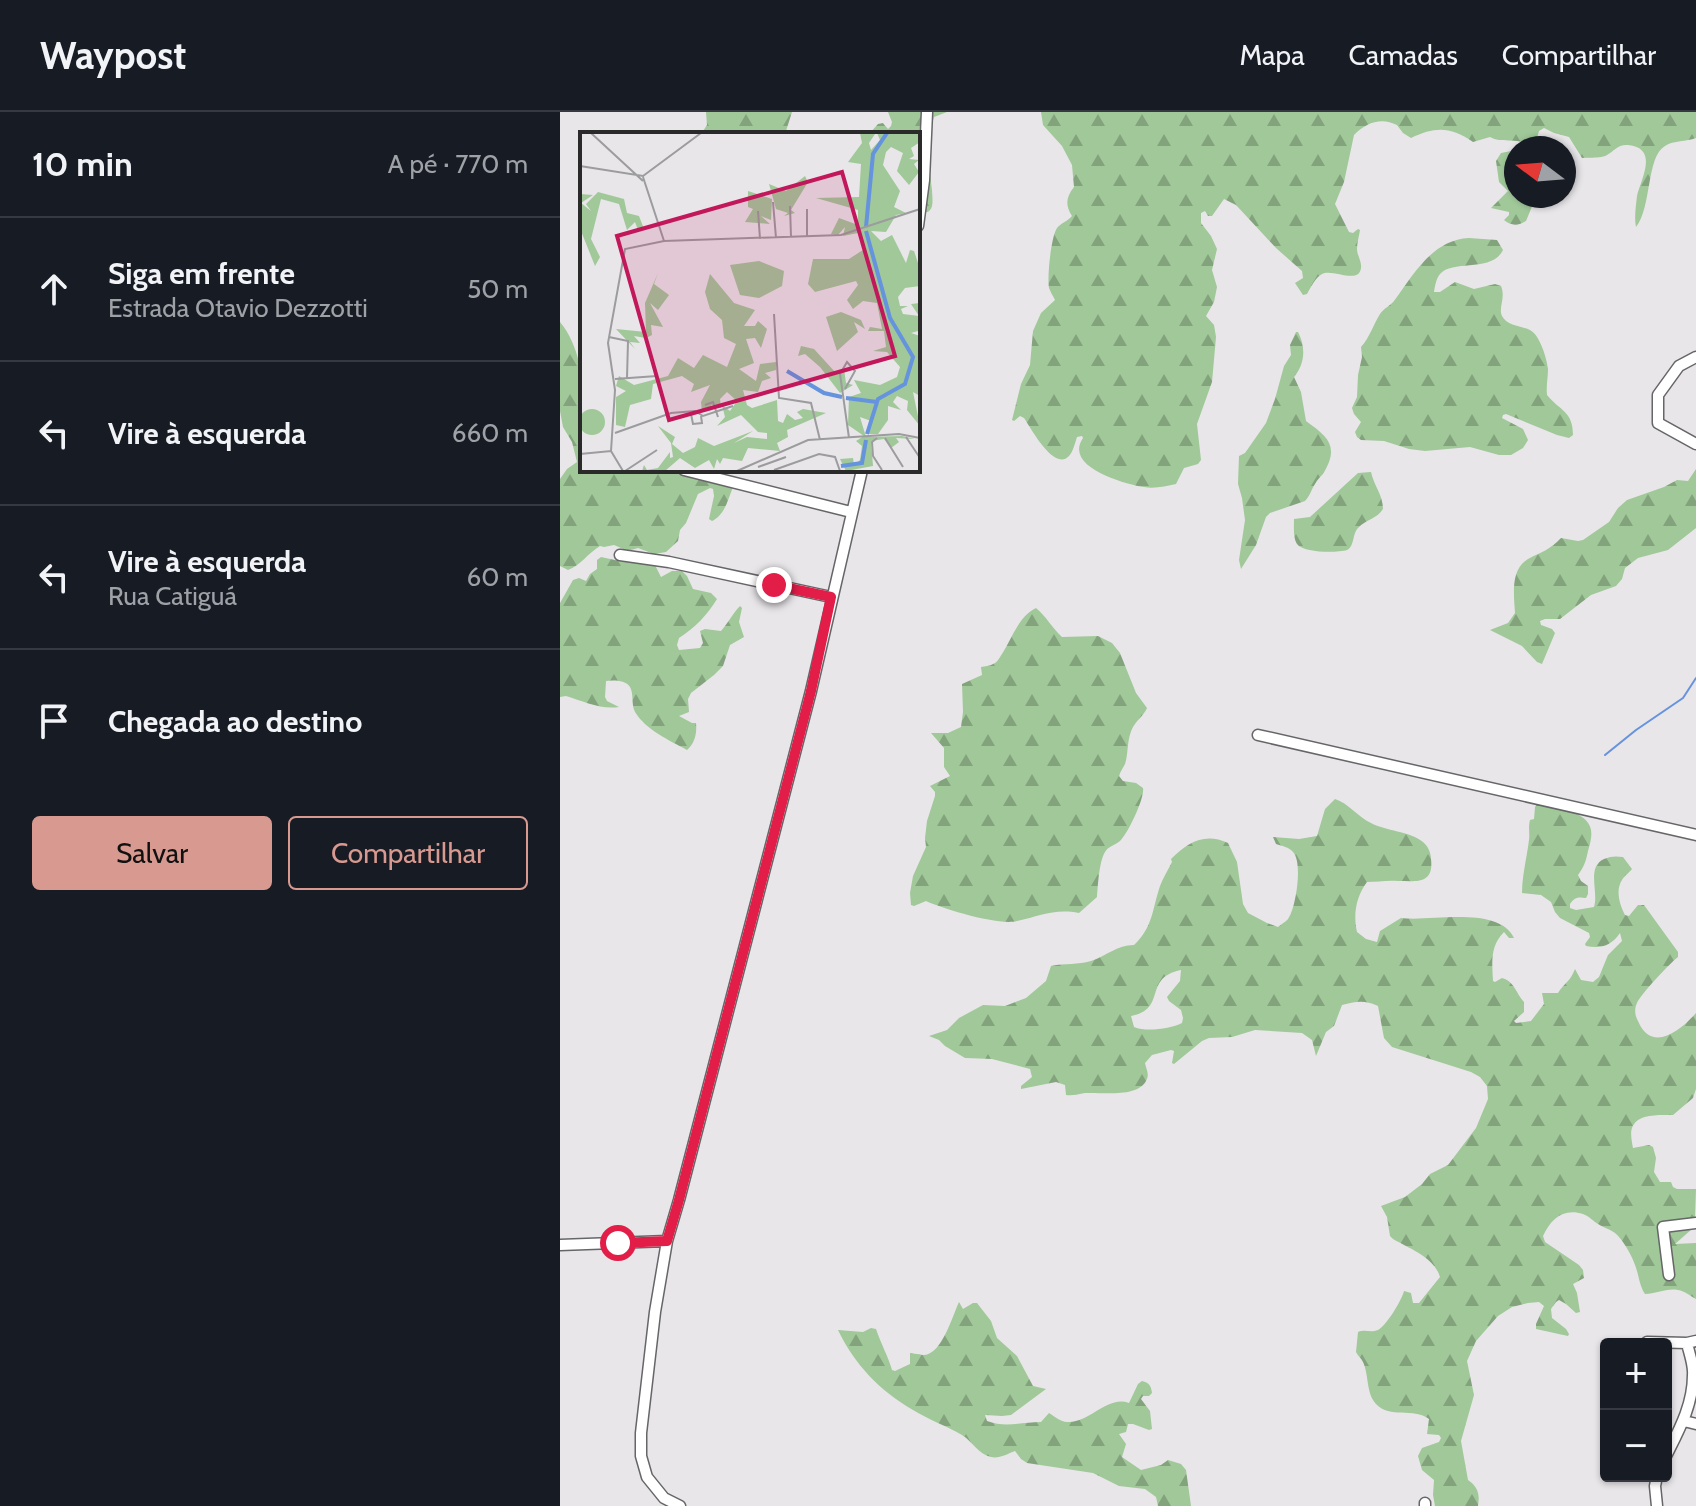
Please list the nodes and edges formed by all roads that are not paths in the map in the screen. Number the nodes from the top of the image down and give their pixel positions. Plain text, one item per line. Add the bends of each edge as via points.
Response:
1 (927, 112) edge
2 (920, 209) edge
3 (1696, 357) edge
4 (1696, 444) edge
5 (692, 472) edge
6 (861, 472) edge
7 (851, 512) junction
8 (620, 555) dead end
9 (831, 597) junction
10 (1258, 735) dead end
11 (1696, 835) edge
12 (1696, 1223) edge
13 (667, 1241) junction
14 (560, 1245) edge
15 (1669, 1275) dead end
16 (1692, 1342) edge
17 (1695, 1373) edge
18 (1684, 1421) junction
19 (1696, 1424) edge
20 (1672, 1444) edge
21 (1656, 1482) edge
22 (680, 1506) edge
23 (1657, 1506) edge

1 - 2 street
3 - 4 street via 1679,366 1658,395 1658,423
5 - 7 street
6 - 7 street
7 - 9 street
8 - 9 street
9 - 13 street
10 - 11 street
12 - 15 street via 1663,1227
13 - 14 street
13 - 22 street via 641,1456 647,1477 664,1498
16 - 17 street
17 - 18 street
18 - 19 street
18 - 20 street
21 - 23 street

